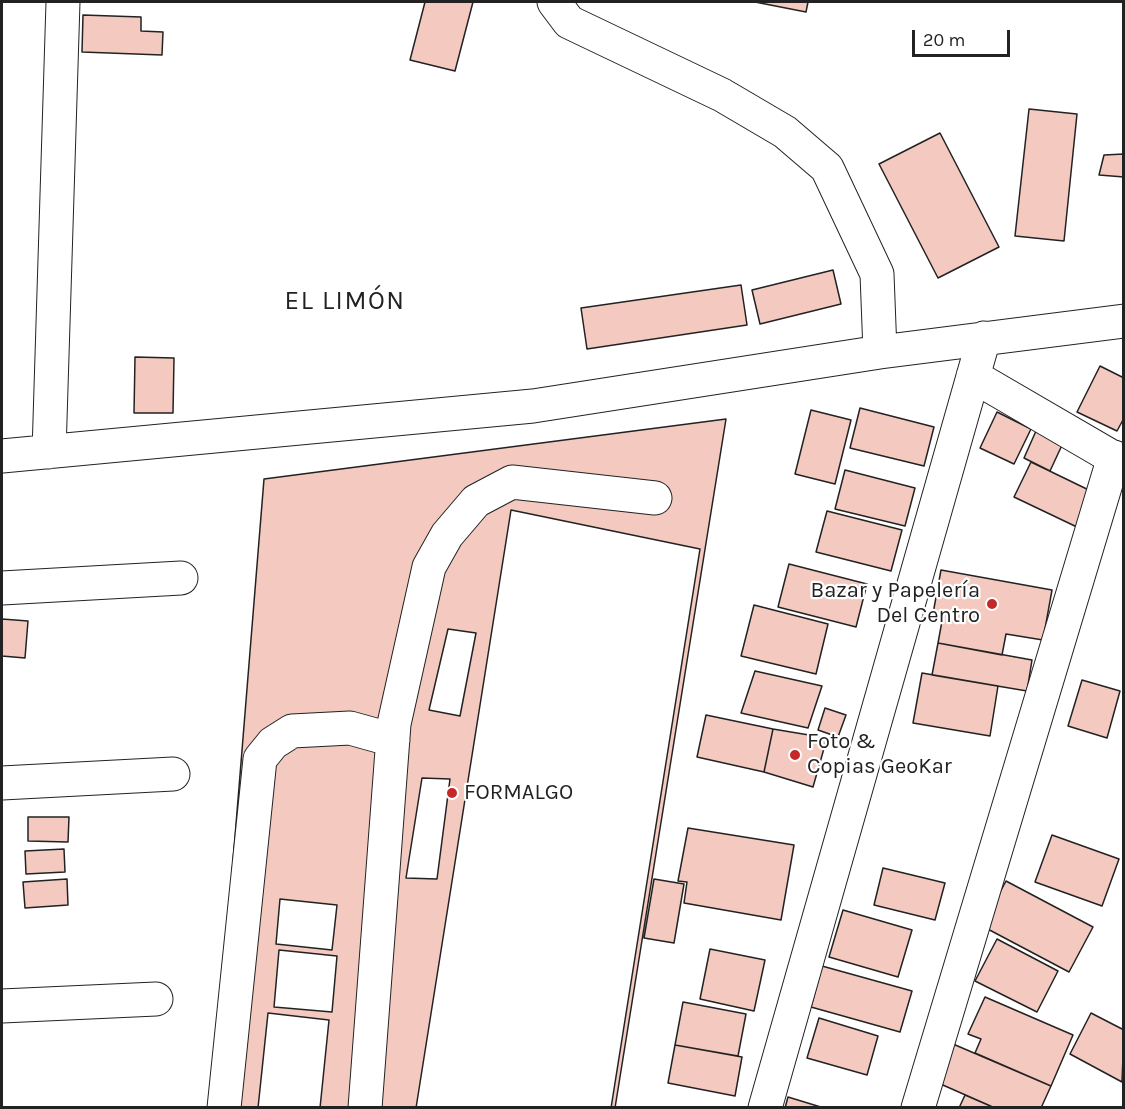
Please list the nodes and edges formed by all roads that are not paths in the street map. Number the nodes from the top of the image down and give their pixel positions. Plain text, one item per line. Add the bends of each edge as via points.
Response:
1 (63, 2) edge
2 (554, 2) edge
3 (1124, 321) edge
4 (984, 338) junction
5 (880, 352) junction
6 (973, 376) junction
7 (49, 452) junction
8 (2, 456) edge
9 (1119, 461) edge
10 (655, 498) dead end
11 (181, 578) dead end
12 (2, 588) edge
13 (393, 740) junction
14 (173, 774) dead end
15 (2, 783) edge
16 (156, 999) dead end
17 (2, 1006) edge
18 (224, 1107) edge
19 (364, 1107) edge
20 (765, 1107) edge
21 (918, 1107) edge

1 - 7 street
2 - 5 street via 569,22 722,95 785,132 827,168 877,274
3 - 4 street
4 - 5 street
4 - 6 street
5 - 7 street via 533,406
6 - 9 street
6 - 20 street
7 - 8 street
9 - 21 street
10 - 13 street via 512,482 476,501 447,535 429,567
11 - 12 street
13 - 18 street via 350,728 292,731 273,743 261,759
13 - 19 street
14 - 15 street
16 - 17 street

